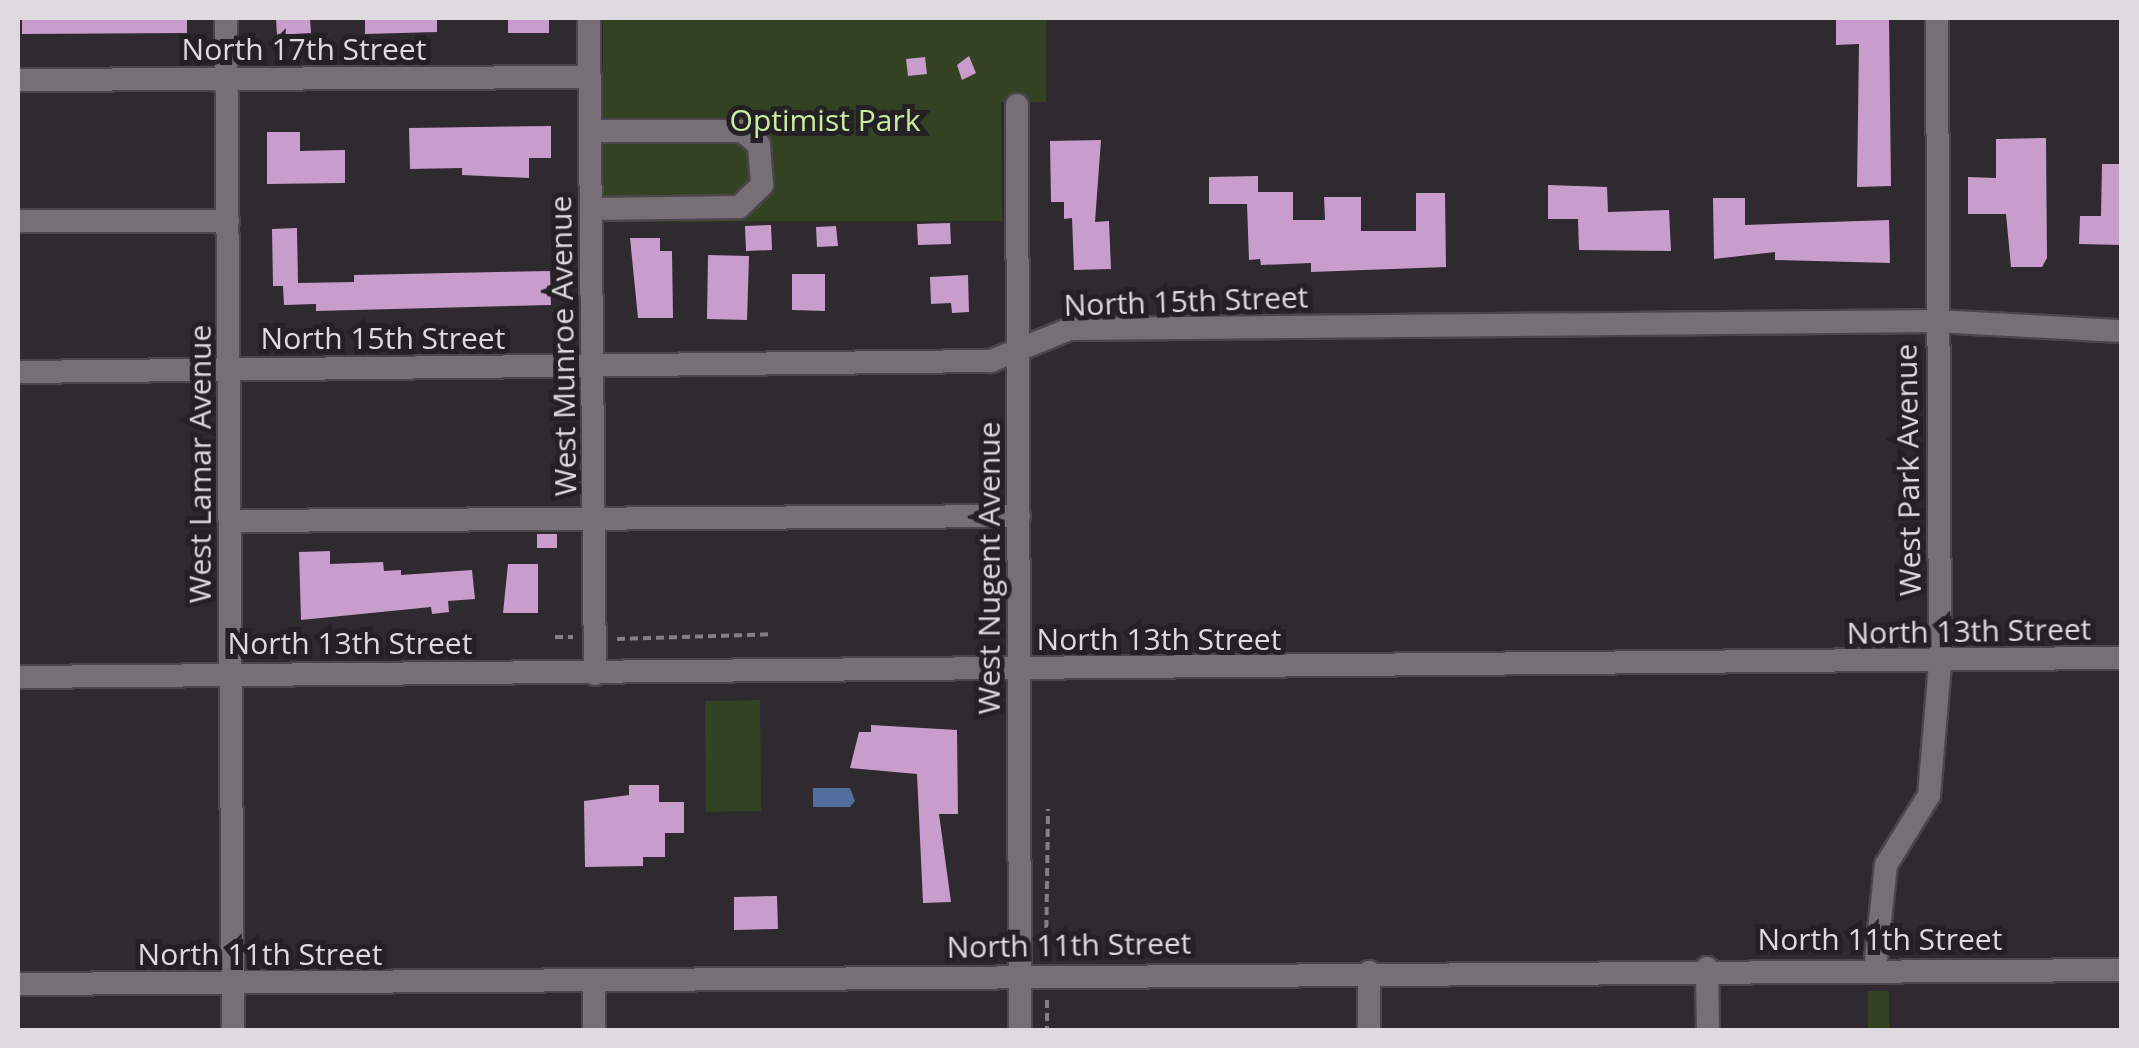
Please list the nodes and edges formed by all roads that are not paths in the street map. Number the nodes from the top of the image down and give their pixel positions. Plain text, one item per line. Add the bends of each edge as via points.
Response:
1 (226, 18) edge
2 (589, 18) edge
3 (1937, 18) edge
4 (590, 77) junction
5 (18, 80) edge
6 (226, 80) junction
7 (1017, 105) dead end
8 (591, 131) junction
9 (592, 209) junction
10 (18, 222) edge
11 (228, 222) junction
12 (1936, 321) junction
13 (2122, 331) edge
14 (1019, 345) junction
15 (595, 368) junction
16 (230, 369) junction
17 (18, 372) edge
18 (1019, 516) junction
19 (595, 518) junction
20 (231, 522) junction
21 (2122, 658) edge
22 (1940, 663) junction
23 (1019, 670) junction
24 (231, 673) junction
25 (595, 674) junction
26 (18, 676) edge
27 (1707, 968) junction
28 (1875, 969) junction
29 (2122, 970) edge
30 (1369, 972) junction
31 (1020, 976) junction
32 (18, 984) edge
33 (233, 984) junction
34 (594, 985) junction
35 (234, 1030) edge
36 (594, 1030) edge
37 (1020, 1030) edge
38 (1370, 1030) edge
39 (1708, 1030) edge

1 - 6 street, West Lamar Avenue
2 - 4 street, West Munroe Avenue
3 - 12 street, West Park Avenue
4 - 6 street, North 17th Street
4 - 8 street, West Munroe Avenue
5 - 6 street, North 17th Street
6 - 11 street, West Lamar Avenue
7 - 14 street, West Nugent Avenue
8 - 9 street, West Munroe Avenue
8 - 9 street via 742,132 758,145 762,185 740,207
9 - 15 street, West Munroe Avenue
10 - 11 street
11 - 16 street, West Lamar Avenue
12 - 13 street, North 15th Street
12 - 14 street, North 15th Street via 1070,329
12 - 22 street, West Park Avenue
14 - 15 street, North 15th Street via 991,361
14 - 18 street, West Nugent Avenue
15 - 16 street, North 15th Street
15 - 19 street, West Munroe Avenue
16 - 17 street, North 15th Street
16 - 20 street, West Lamar Avenue
18 - 19 street
18 - 23 street, West Nugent Avenue
19 - 20 street
19 - 25 street, West Munroe Avenue
20 - 24 street, West Lamar Avenue
21 - 22 street, North 13th Street
22 - 23 street, North 13th Street
22 - 28 street, West Park Avenue via 1929,796 1886,864
23 - 25 street, North 13th Street
23 - 31 street, West Nugent Avenue
24 - 25 street, North 13th Street
24 - 26 street, North 13th Street
24 - 33 street, West Lamar Avenue
27 - 28 street, North 11th Street
27 - 30 street, North 11th Street
27 - 39 street
28 - 29 street, North 11th Street
30 - 31 street, North 11th Street
30 - 38 street
31 - 34 street, North 11th Street
31 - 37 street, West Nugent Avenue
32 - 33 street, North 11th Street
33 - 34 street, North 11th Street
33 - 35 street, West Lamar Avenue
34 - 36 street

